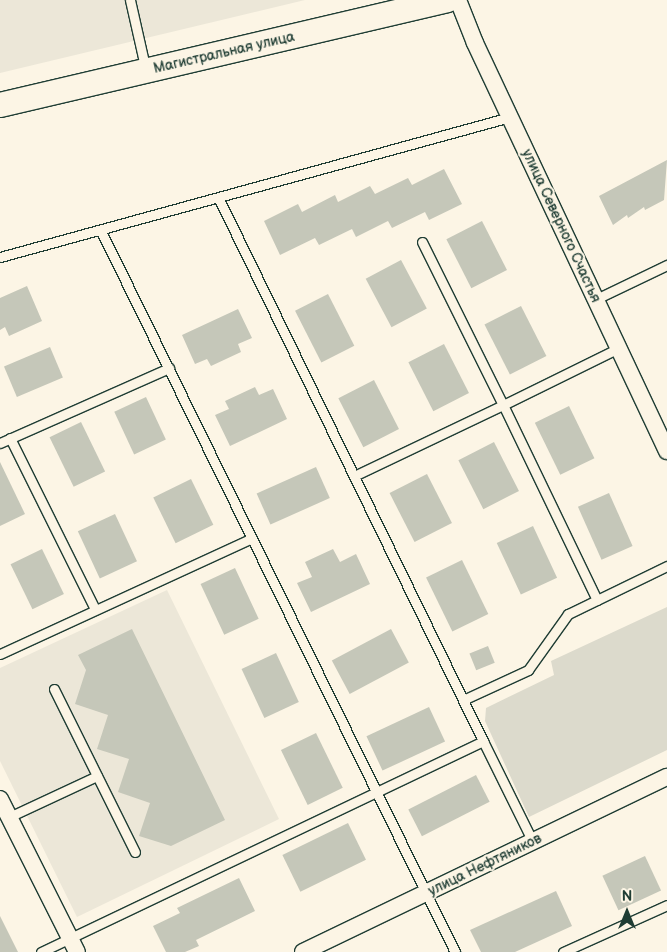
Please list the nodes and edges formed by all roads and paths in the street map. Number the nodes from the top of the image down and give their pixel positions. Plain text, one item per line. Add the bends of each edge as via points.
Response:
1 (130, 0) edge
2 (448, 0) edge
3 (458, 0) edge
4 (388, 7) edge
5 (146, 71) junction
6 (0, 105) edge
7 (510, 117) junction
8 (219, 200) junction
9 (101, 231) junction
10 (422, 242) dead end
11 (0, 257) edge
12 (667, 265) edge
13 (596, 299) junction
14 (618, 348) junction
15 (169, 368) junction
16 (503, 405) junction
17 (663, 433) edge
18 (10, 438) junction
19 (0, 443) edge
20 (667, 451) edge
21 (354, 476) junction
22 (252, 538) junction
23 (667, 566) edge
24 (597, 600) junction
25 (95, 609) junction
26 (0, 654) edge
27 (54, 689) dead end
28 (464, 700) junction
29 (483, 741) junction
30 (97, 776) junction
31 (667, 777) edge
32 (378, 791) junction
33 (0, 799) edge
34 (9, 817) junction
35 (533, 842) junction
36 (135, 852) dead end
37 (426, 893) junction
38 (667, 905) edge
39 (73, 945) edge
40 (42, 952) edge
41 (303, 952) edge
42 (455, 952) edge
43 (563, 952) edge

1 - 5 lane
2 - 4 main road, Магистральная улица
3 - 7 street, улица Северного Счастья
4 - 5 main road, Магистральная улица
5 - 6 main road, Магистральная улица
7 - 8 lane
7 - 13 street, улица Северного Счастья
8 - 9 lane
8 - 21 lane
9 - 11 lane
9 - 15 lane
10 - 16 lane
12 - 13 lane
13 - 14 street, улица Северного Счастья
14 - 16 lane
14 - 17 street, улица Северного Счастья
15 - 18 lane
15 - 22 lane
16 - 21 lane
16 - 24 lane
17 - 20 street, улица Северного Счастья
18 - 19 lane
18 - 25 lane
21 - 28 lane
22 - 25 lane
22 - 32 lane
23 - 24 lane
24 - 28 lane via 568,614 528,670
25 - 26 lane
27 - 30 lane
28 - 29 lane
29 - 32 lane
29 - 35 lane
30 - 34 lane
30 - 36 lane
31 - 35 street, улица Нефтяников
32 - 37 lane
32 - 39 lane
33 - 34 street
34 - 39 street
35 - 37 street, улица Нефтяников
37 - 41 street, улица Нефтяников
37 - 42 lane
38 - 43 lane
39 - 40 lane

